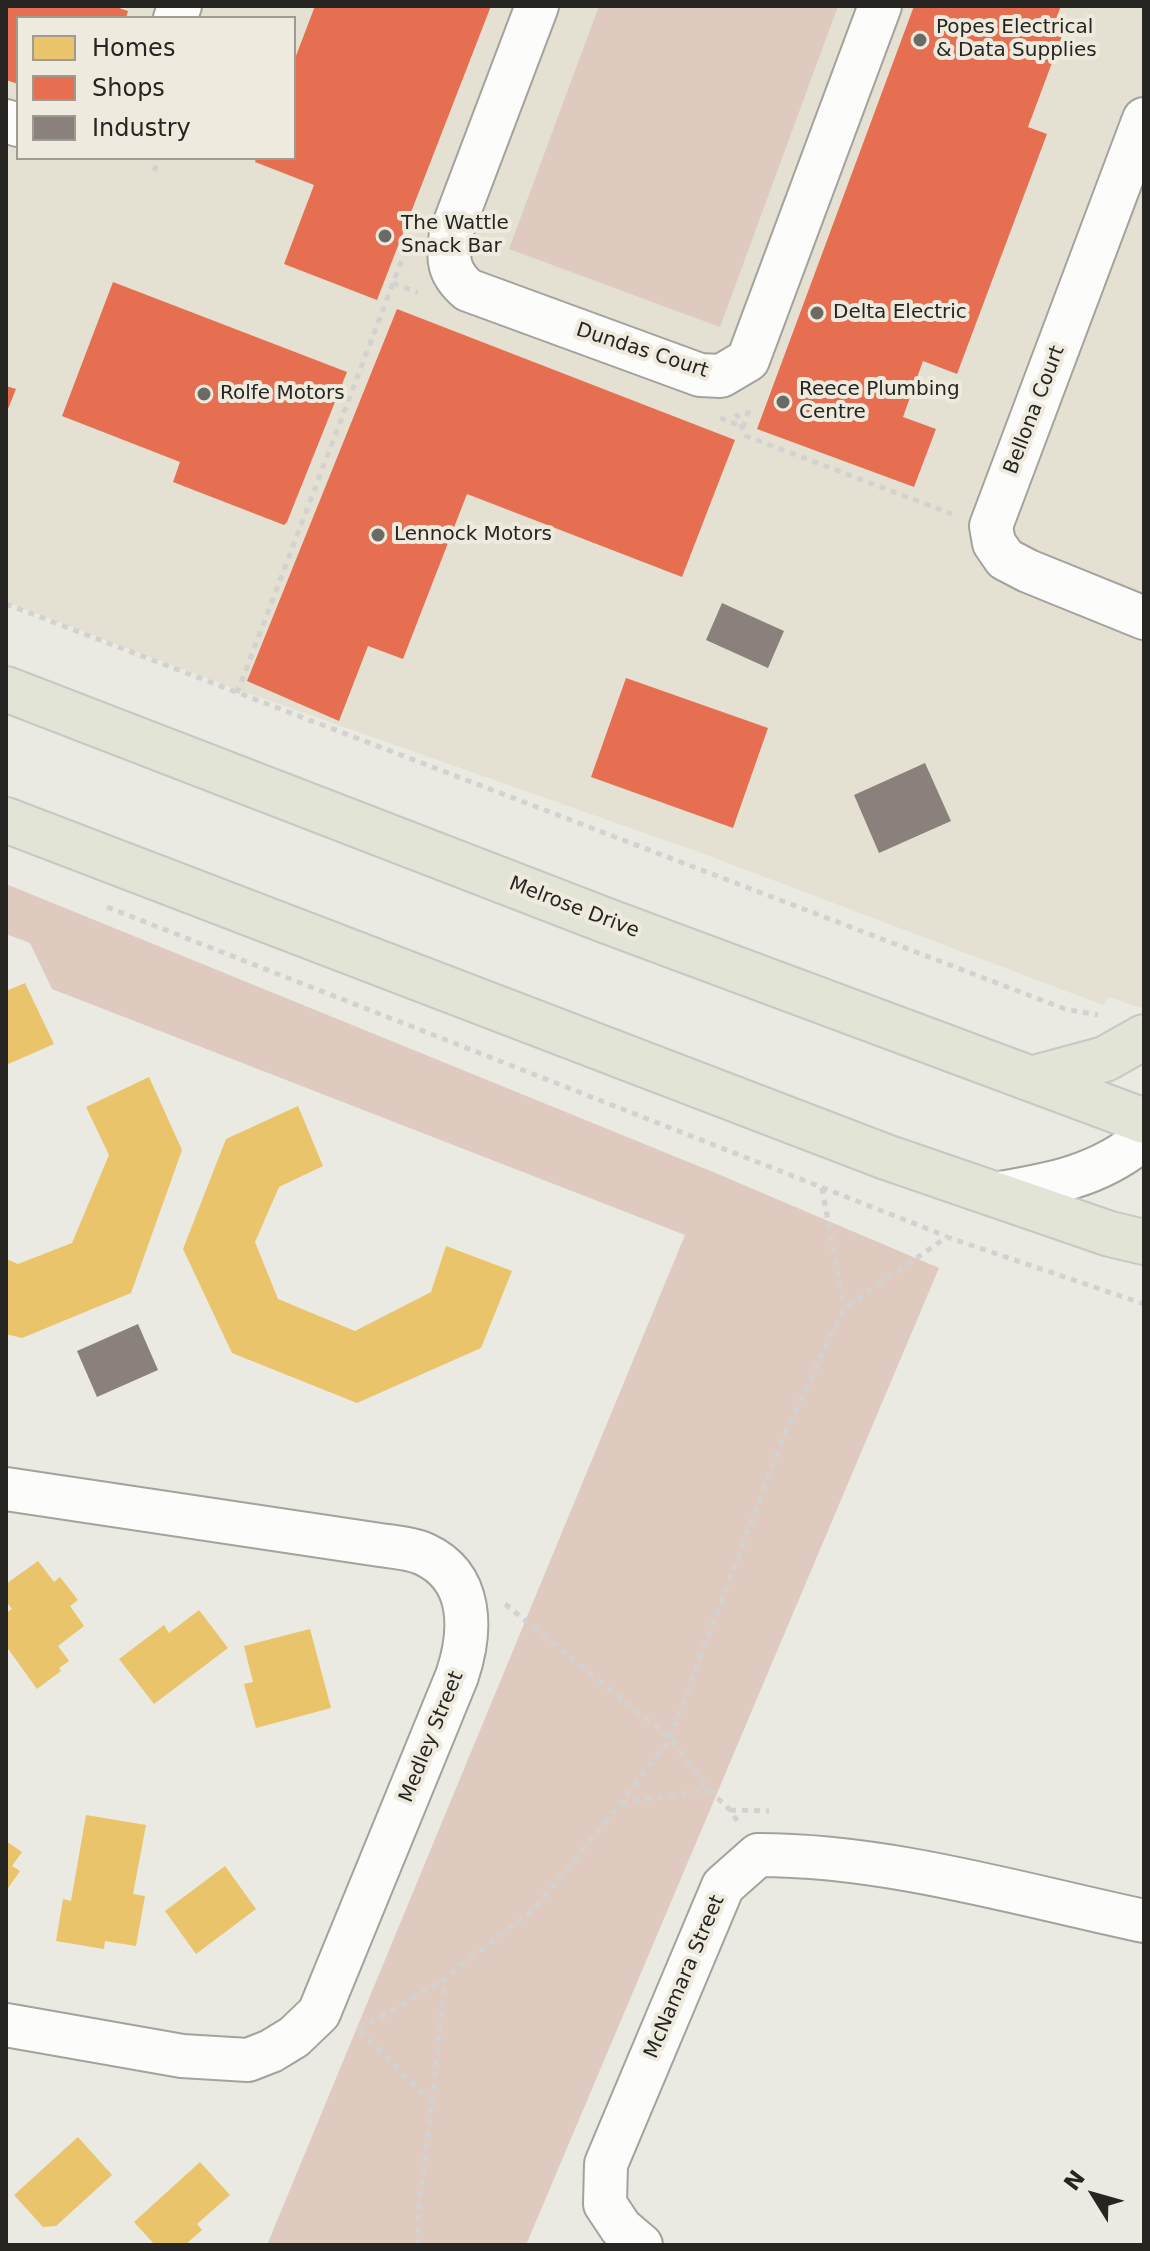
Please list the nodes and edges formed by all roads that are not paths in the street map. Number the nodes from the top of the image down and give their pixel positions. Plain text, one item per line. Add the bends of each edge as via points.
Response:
1 (537, 6) edge
2 (880, 6) edge
3 (1144, 119) edge
4 (1144, 618) edge
5 (6, 689) edge
6 (6, 820) edge
7 (1128, 1027) edge
8 (1031, 1079) junction
9 (1144, 1121) edge
10 (1144, 1138) edge
11 (994, 1194) junction
12 (1144, 1242) edge
13 (6, 1489) edge
14 (1144, 1921) edge
15 (6, 2025) edge
16 (641, 2245) edge

1 - 2 street, Dundas Court via 451,233 448,251 454,278 468,290 700,375 730,396
3 - 4 street, Bellona Court via 991,526 1005,559
5 - 8 main road, Melrose Drive
6 - 11 main road
7 - 8 main road via 1105,1059
8 - 9 main road, Melrose Drive
10 - 11 street via 1115,1160 1080,1176
11 - 12 main road
13 - 15 street, Medley Street via 421,1553 436,1561 460,1589 468,1626 457,1676 319,2013 294,2037 248,2060 182,2056
14 - 16 street, McNamara Street via 908,1870 804,1855 758,1855 723,1886 606,2164 605,2204

